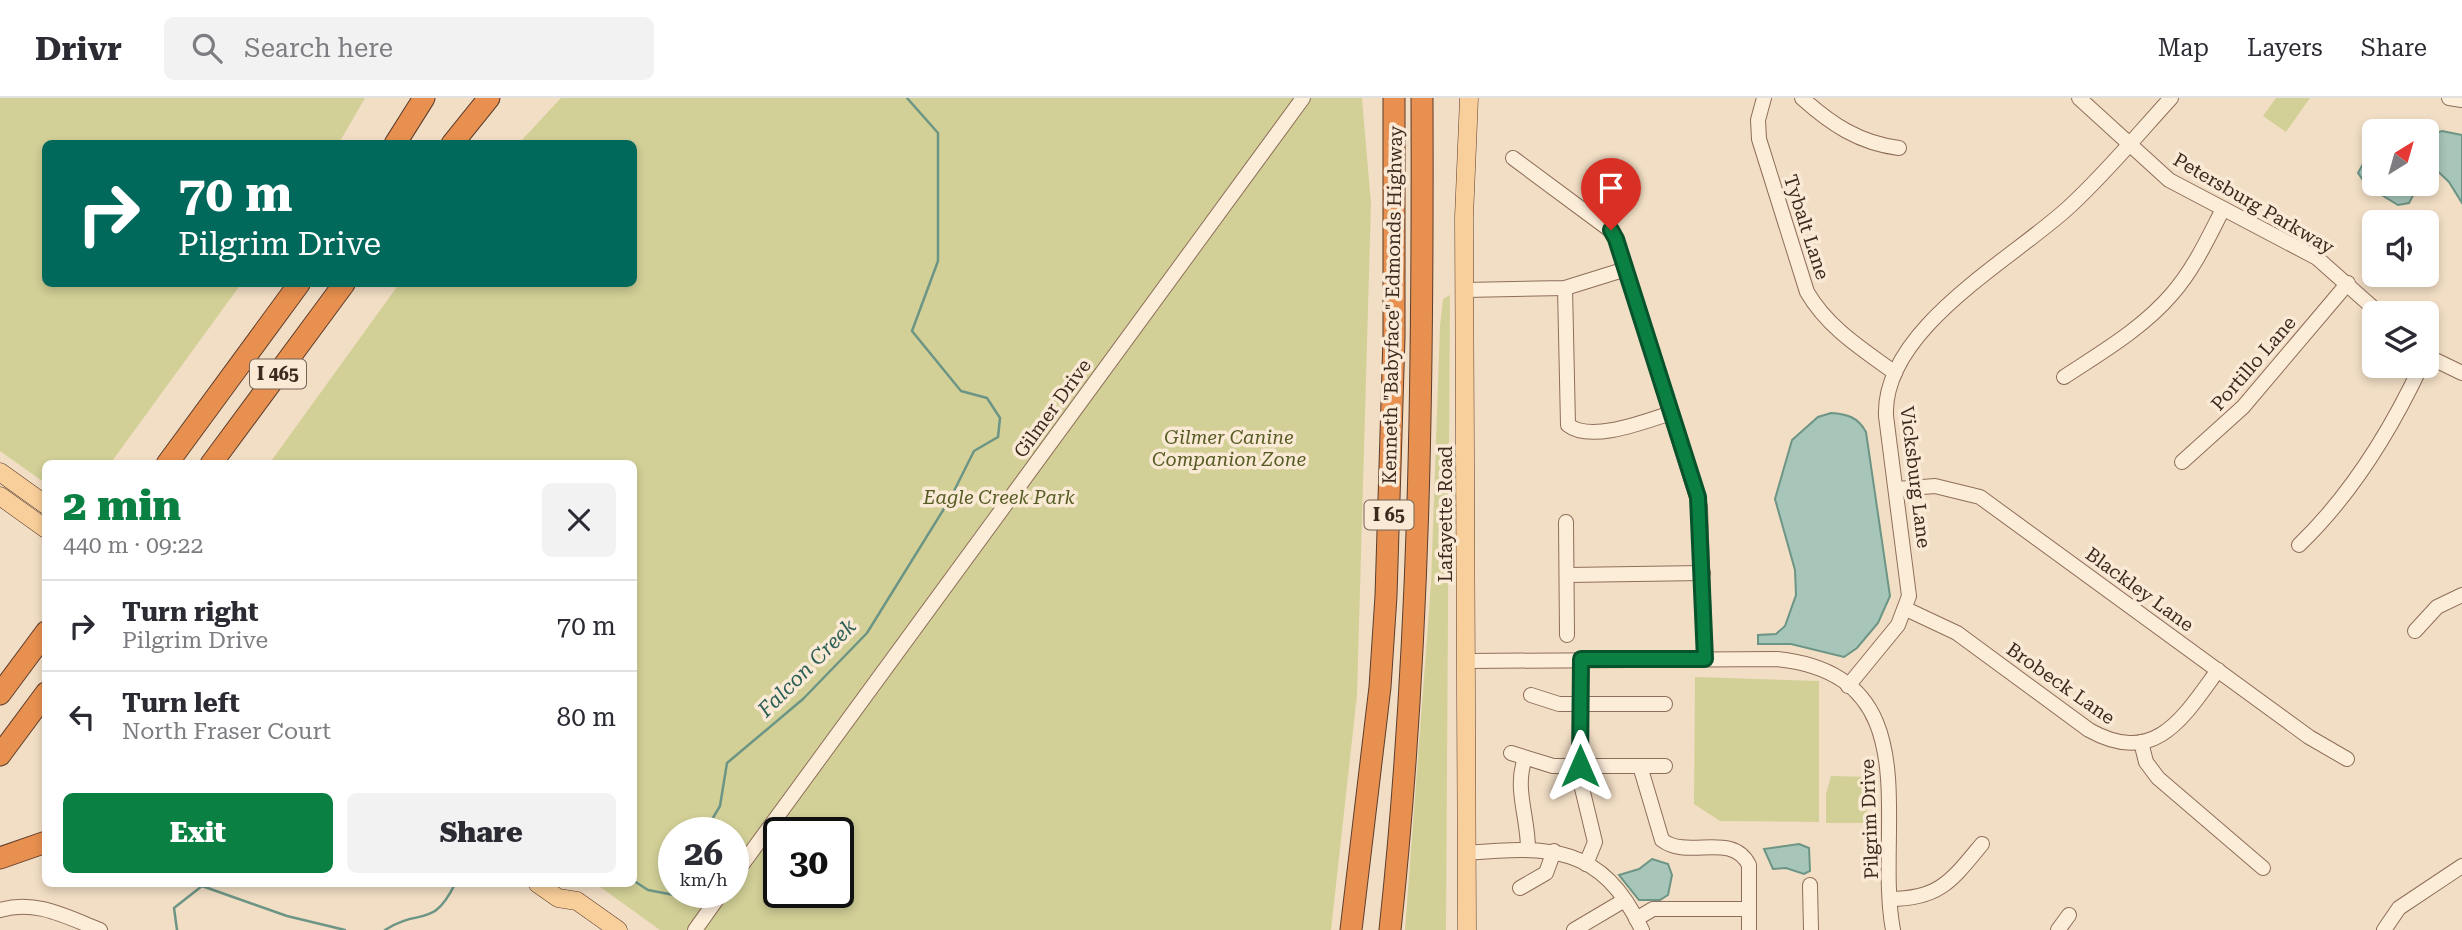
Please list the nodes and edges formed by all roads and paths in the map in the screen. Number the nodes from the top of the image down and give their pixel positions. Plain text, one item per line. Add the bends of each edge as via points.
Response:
1 (424, 98) edge
2 (489, 98) edge
3 (1303, 98) edge
4 (1394, 98) edge
5 (1422, 98) edge
6 (1469, 98) edge
7 (1764, 98) edge
8 (1802, 98) edge
9 (2079, 98) edge
10 (2171, 98) edge
11 (2450, 98) edge
12 (2462, 100) edge
13 (398, 140) edge
14 (455, 140) edge
15 (2129, 144) junction
16 (1899, 148) dead end
17 (1513, 158) dead end
18 (2223, 209) junction
19 (1626, 269) junction
20 (2348, 283) junction
21 (297, 287) edge
22 (342, 287) edge
23 (1565, 288) junction
24 (1465, 290) junction
25 (2367, 301) edge
26 (2439, 361) edge
27 (1895, 373) junction
28 (2462, 373) edge
29 (2064, 377) dead end
30 (2415, 378) edge
31 (1671, 413) junction
32 (170, 460) edge
33 (214, 460) edge
34 (2182, 462) dead end
35 (0, 472) edge
36 (1897, 489) junction
37 (0, 496) edge
38 (42, 502) edge
39 (1566, 522) dead end
40 (42, 526) edge
41 (2298, 545) dead end
42 (1703, 573) junction
43 (1567, 575) junction
44 (2462, 595) edge
45 (1906, 609) junction
46 (2415, 631) dead end
47 (1567, 635) dead end
48 (42, 637) edge
49 (1581, 659) junction
50 (1705, 659) junction
51 (1466, 661) junction
52 (2218, 670) junction
53 (1848, 686) junction
54 (0, 694) edge
55 (1531, 695) dead end
56 (42, 698) edge
57 (1665, 704) dead end
58 (1581, 705) junction
59 (2141, 742) junction
60 (0, 755) edge
61 (2347, 759) dead end
62 (1580, 766) junction
63 (1640, 766) junction
64 (1665, 766) dead end
65 (42, 843) edge
66 (1982, 844) dead end
67 (1528, 849) junction
68 (1555, 851) junction
69 (1466, 853) junction
70 (749, 855) edge
71 (0, 858) edge
72 (1586, 864) junction
73 (2462, 866) edge
74 (2263, 868) dead end
75 (1810, 885) dead end
76 (542, 887) edge
77 (570, 887) edge
78 (1520, 888) dead end
79 (1890, 899) junction
80 (577, 901) junction
81 (1623, 901) junction
82 (711, 908) edge
83 (1749, 909) junction
84 (0, 910) edge
85 (2068, 915) dead end
86 (1639, 925) edge
87 (100, 930) edge
88 (618, 930) edge
89 (695, 930) edge
90 (1351, 930) edge
91 (1390, 930) edge
92 (1467, 930) edge
93 (1574, 930) edge
94 (1749, 930) edge
95 (1811, 930) edge
96 (1893, 930) edge
97 (2059, 930) edge
98 (2384, 930) edge

1 - 13 highway
2 - 14 highway
3 - 70 street, Gilmer Drive
4 - 90 highway, Kenneth "Babyface" Edmonds Highway / I 65 via 1394,337 1386,596 1380,687
5 - 91 highway, Kenneth "Babyface" Edmonds Highway / I 65 via 1420,471 1403,806
6 - 24 main road, Lafayette Road
7 - 27 street, Tybalt Lane via 1759,139 1807,292 1836,330
8 - 16 street via 1843,131
9 - 15 street, Petersburg Parkway
10 - 15 street, Vicksburg Lane
11 - 12 street
15 - 18 street, Petersburg Parkway via 2169,180
15 - 27 street, Vicksburg Lane via 2061,215 1943,308
17 - 19 street via 1611,230
18 - 20 street, Petersburg Parkway via 2317,258
18 - 29 street via 2192,267 2165,302 2138,327
19 - 23 street
19 - 31 street
20 - 25 street, Petersburg Parkway
20 - 34 street, Portillo Lane via 2243,407
21 - 32 highway, I 465
22 - 33 highway, I 465
23 - 24 street
23 - 31 street via 1569,426 1611,431
24 - 51 main road, Lafayette Road
26 - 28 street
27 - 36 street, Vicksburg Lane via 1886,404
30 - 41 street via 2382,444
31 - 42 street via 1700,507
35 - 38 main road
36 - 45 street, Vicksburg Lane via 1910,586
36 - 52 street, Blackley Lane via 1935,486 1980,497
37 - 40 main road
39 - 43 street
42 - 43 street
42 - 50 street
43 - 47 street
44 - 46 street via 2437,607
45 - 53 street, Vicksburg Lane via 1894,631
45 - 59 street, Brobeck Lane via 1957,633 2089,730 2111,741
48 - 54 highway
49 - 50 street, Pilgrim Drive
49 - 51 street, Pilgrim Drive
49 - 58 street
50 - 53 street, Pilgrim Drive via 1800,662
51 - 69 main road, Lafayette Road
52 - 59 street, Brobeck Lane via 2174,727
52 - 61 street, Blackley Lane
53 - 79 street, Pilgrim Drive via 1875,720 1886,751
55 - 58 street
56 - 60 highway
57 - 58 street
58 - 62 street
59 - 74 street via 2148,766 2165,785
62 - 63 street
62 - 67 street via 1545,765 1518,756 1518,789
62 - 72 street via 1595,842
63 - 64 street
63 - 83 street via 1662,840 1677,848 1729,848 1744,855 1749,864
65 - 71 highway
66 - 79 street via 1942,888 1919,897
67 - 68 street
67 - 69 street
68 - 72 street
68 - 78 street via 1546,873
69 - 92 main road, Lafayette Road
72 - 81 street
73 - 98 street via 2399,908
75 - 95 street
76 - 80 main road via 558,898
77 - 80 main road
79 - 96 street, Pilgrim Drive
80 - 88 main road
81 - 86 street
81 - 93 street
82 - 89 street
83 - 86 street via 1653,909
83 - 94 street
84 - 87 street via 30,906
85 - 97 street

